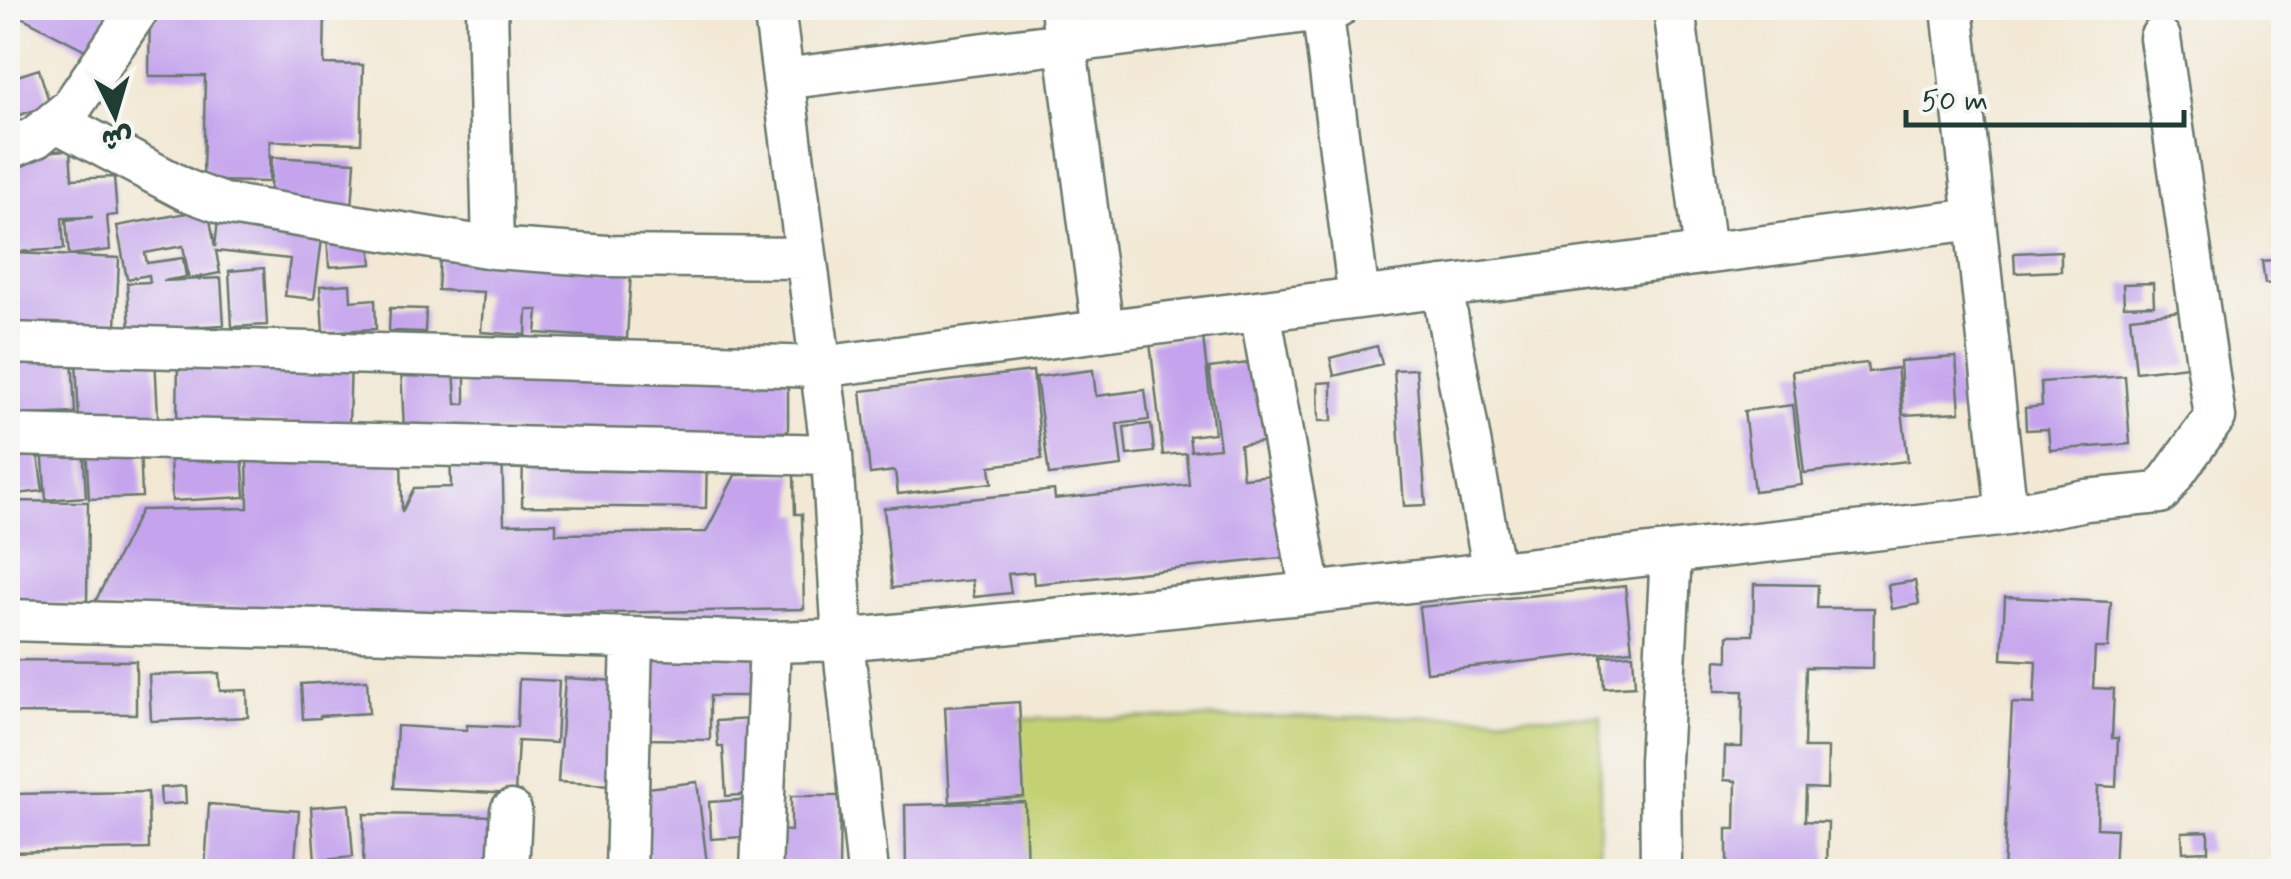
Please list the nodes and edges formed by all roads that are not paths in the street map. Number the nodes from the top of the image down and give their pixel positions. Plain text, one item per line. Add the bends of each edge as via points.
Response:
1 (139, 8) edge
2 (488, 8) edge
3 (774, 8) edge
4 (1327, 8) edge
5 (1674, 8) edge
6 (1952, 8) edge
7 (1064, 25) edge
8 (2160, 38) dead end
9 (783, 79) junction
10 (56, 121) junction
11 (8, 149) edge
12 (1975, 218) junction
13 (493, 248) junction
14 (1705, 253) junction
15 (806, 258) junction
16 (1442, 288) junction
17 (1359, 298) junction
18 (1260, 311) junction
19 (1103, 330) junction
20 (8, 344) edge
21 (820, 367) junction
22 (8, 435) edge
23 (832, 455) junction
24 (2007, 515) junction
25 (1671, 553) junction
26 (1494, 573) junction
27 (1311, 594) junction
28 (8, 620) edge
29 (632, 638) junction
30 (843, 640) junction
31 (770, 642) junction
32 (511, 812) dead end
33 (508, 872) edge
34 (626, 872) edge
35 (761, 872) edge
36 (868, 872) edge
37 (1661, 872) edge

1 - 10 street
2 - 13 street
3 - 9 street
4 - 7 street
4 - 17 street
5 - 14 street
6 - 12 street
7 - 9 street
7 - 19 street
8 - 24 street via 2214,417 2160,493
9 - 15 street
10 - 11 street
10 - 13 street via 224,204
12 - 14 street
12 - 24 street
13 - 15 street
14 - 16 street
15 - 21 street
16 - 17 street
16 - 26 street
17 - 18 street
18 - 19 street
18 - 27 street
19 - 21 street
20 - 21 street
21 - 23 street
22 - 23 street
23 - 30 street
24 - 25 street
25 - 26 street
25 - 37 street
26 - 27 street
27 - 30 street
28 - 29 street
29 - 31 street
29 - 34 street
30 - 31 street
30 - 36 street
31 - 35 street
32 - 33 street

